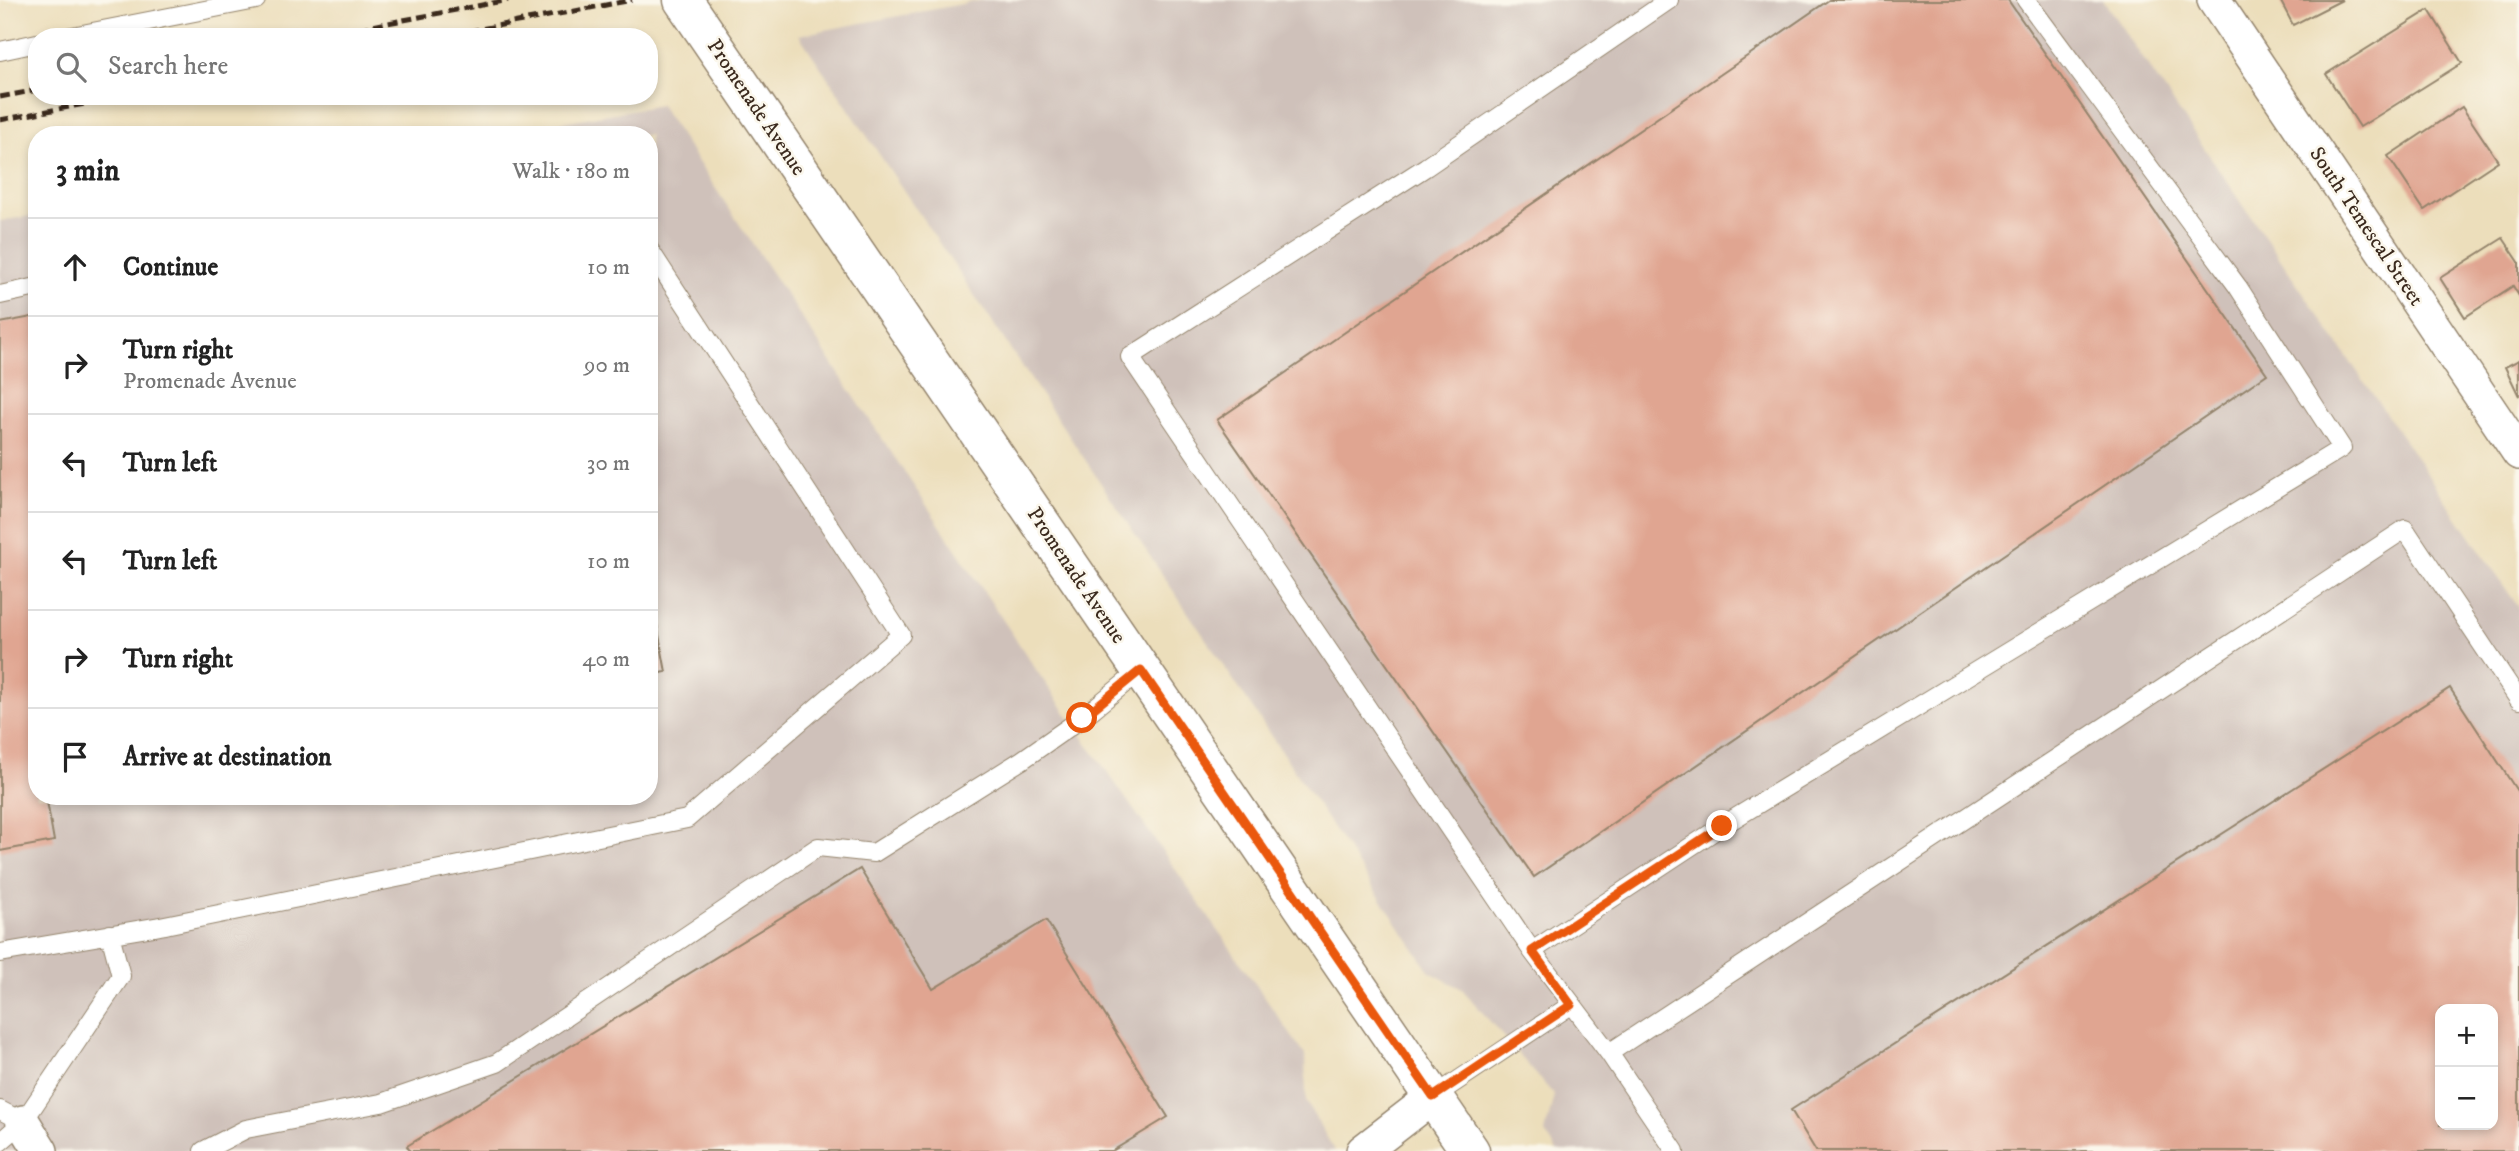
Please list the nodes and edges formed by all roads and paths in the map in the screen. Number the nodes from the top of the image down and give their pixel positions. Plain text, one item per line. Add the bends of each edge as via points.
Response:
1 (256, 0) edge
2 (683, 0) edge
3 (1669, 0) edge
4 (2026, 0) edge
5 (2214, 0) edge
6 (113, 28) edge
7 (28, 45) edge
8 (0, 51) edge
9 (658, 263) edge
10 (28, 289) edge
11 (0, 295) edge
12 (2519, 453) edge
13 (1141, 670) junction
14 (2519, 700) edge
15 (110, 934) junction
16 (1532, 951) junction
17 (0, 953) edge
18 (1571, 1005) junction
19 (1609, 1053) junction
20 (1433, 1097) junction
21 (8, 1125) edge
22 (41, 1151) edge
23 (203, 1151) edge
24 (1363, 1151) edge
25 (1470, 1151) edge
26 (1675, 1151) edge

1 - 6 lane
2 - 13 main road, Promenade Avenue
3 - 16 lane via 1426,167 1130,357
4 - 16 lane via 2238,287 2342,448 1722,826
5 - 12 street, South Temescal Street
7 - 8 lane
9 - 15 lane via 901,635 687,819
10 - 11 lane
13 - 20 main road, Promenade Avenue
13 - 23 lane via 1022,760 874,853 818,847 497,1063 381,1104 246,1129
14 - 19 lane via 2405,529
15 - 17 lane
15 - 21 lane via 121,976
16 - 18 lane
18 - 19 lane
18 - 20 lane
19 - 26 lane
20 - 24 street
20 - 25 main road, Promenade Avenue
21 - 22 street

